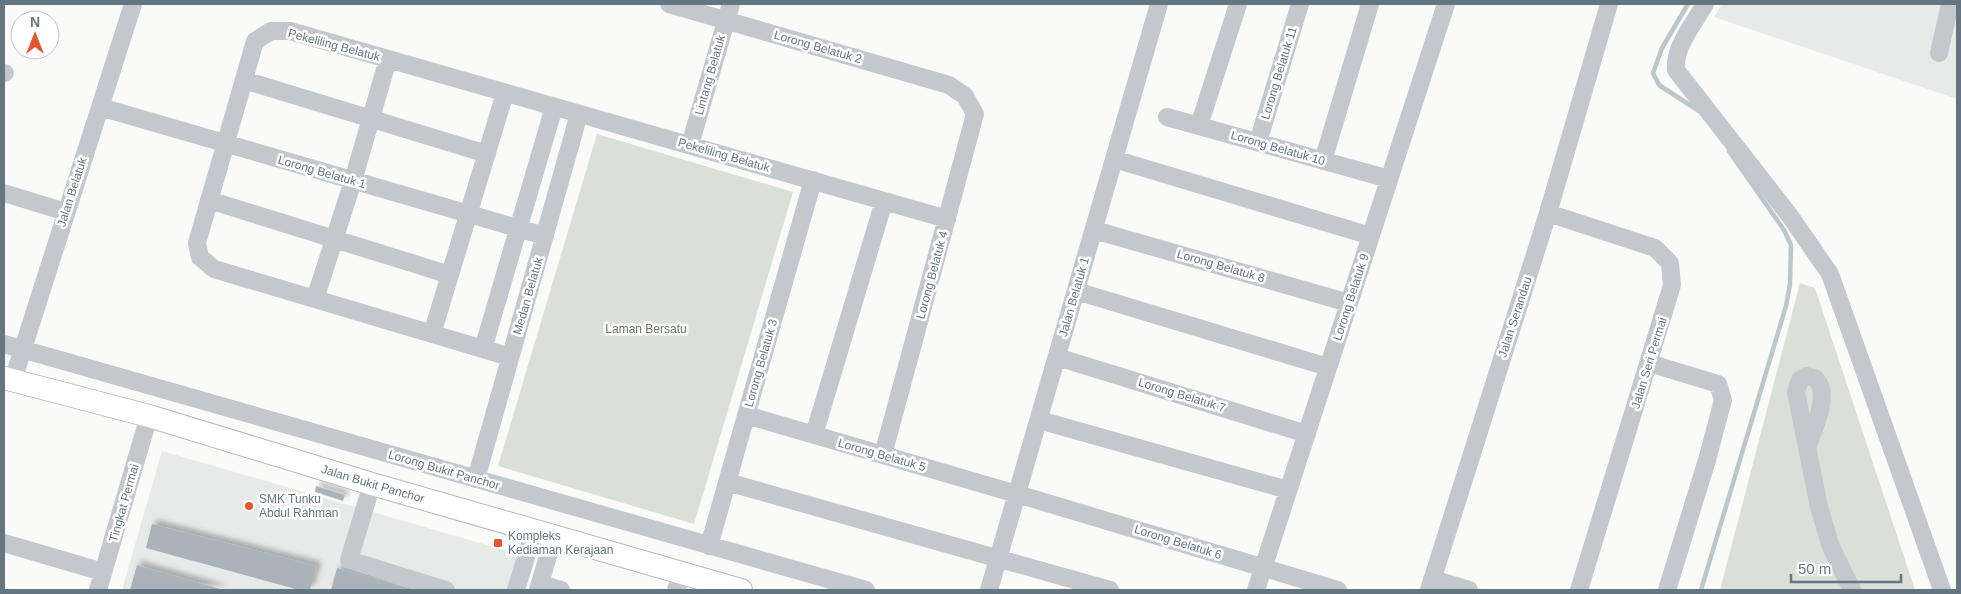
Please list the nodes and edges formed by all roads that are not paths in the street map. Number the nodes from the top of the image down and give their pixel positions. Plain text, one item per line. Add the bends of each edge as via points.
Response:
1 (133, 4) edge
2 (668, 4) edge
3 (1156, 4) edge
4 (1238, 4) edge
5 (1300, 4) edge
6 (1370, 4) edge
7 (1446, 4) edge
8 (1609, 4) edge
9 (1706, 4) edge
10 (1950, 4) edge
11 (728, 12) edge
12 (1939, 53) dead end
13 (388, 59) junction
14 (244, 80) junction
15 (505, 93) junction
16 (965, 96) joint
17 (100, 107) junction
18 (554, 107) junction
19 (579, 114) junction
20 (1167, 117) dead end
21 (370, 119) junction
22 (1199, 126) junction
23 (1258, 142) junction
24 (225, 144) junction
25 (690, 146) junction
26 (486, 154) junction
27 (1114, 159) junction
28 (1323, 161) junction
29 (1389, 179) junction
30 (353, 180) junction
31 (812, 180) junction
32 (4, 194) edge
33 (209, 200) junction
34 (884, 201) junction
35 (66, 212) junction
36 (1548, 213) junction
37 (468, 214) junction
38 (947, 219) junction
39 (519, 228) junction
40 (1094, 230) junction
41 (545, 236) junction
42 (1371, 236) junction
43 (334, 239) junction
44 (450, 275) junction
45 (1076, 292) junction
46 (315, 299) junction
47 (1349, 303) junction
48 (432, 334) junction
49 (4, 344) edge
50 (23, 350) junction
51 (483, 350) junction
52 (1057, 357) junction
53 (510, 358) junction
54 (1649, 363) junction
55 (1328, 367) junction
56 (8, 379) edge
57 (149, 416) junction
58 (746, 416) junction
59 (1039, 420) junction
60 (1307, 434) junction
61 (814, 435) junction
62 (1807, 448) dead end
63 (883, 455) junction
64 (476, 479) junction
65 (727, 482) junction
66 (372, 484) junction
67 (1288, 490) junction
68 (1017, 494) junction
69 (544, 533) junction
70 (4, 543) edge
71 (709, 546) junction
72 (998, 558) junction
73 (1263, 568) junction
74 (103, 572) junction
75 (679, 582) edge
76 (1430, 585) edge
77 (539, 587) edge
78 (98, 590) edge
79 (446, 590) edge
80 (516, 590) edge
81 (561, 590) edge
82 (741, 590) edge
83 (866, 590) edge
84 (989, 590) edge
85 (1110, 590) edge
86 (1256, 590) edge
87 (1338, 590) edge
88 (1470, 590) edge
89 (1580, 590) edge
90 (1667, 590) edge
91 (1852, 590) edge
92 (1942, 590) edge

1 - 17 street, Jalan Belatuk
2 - 11 street, Lorong Belatuk 2
3 - 27 street, Jalan Belatuk 1
4 - 22 street
5 - 23 street, Lorong Belatuk 11
6 - 28 street
7 - 29 street, Lorong Belatuk 9
8 - 36 street, Jalan Serandau
9 - 92 street via 1678,50 1676,70 1790,216 1830,274
10 - 12 street
11 - 16 street, Lorong Belatuk 2 via 949,85
11 - 25 street, Lintang Belatuk
13 - 14 street, Pekeliling Belatuk via 290,31 270,31 255,41
13 - 15 street, Pekeliling Belatuk
13 - 21 street
14 - 21 street
14 - 24 street, Pekeliling Belatuk
15 - 18 street, Pekeliling Belatuk
15 - 26 street
16 - 38 street, Lorong Belatuk 4 via 975,114
17 - 24 street, Lorong Belatuk 1
17 - 35 street, Jalan Belatuk
18 - 19 street, Pekeliling Belatuk
18 - 39 street
19 - 25 street, Pekeliling Belatuk
19 - 41 street, Medan Belatuk
20 - 22 street, Lorong Belatuk 10
21 - 26 street
21 - 30 street
22 - 23 street, Lorong Belatuk 10
23 - 28 street, Lorong Belatuk 10
24 - 30 street, Lorong Belatuk 1
24 - 33 street, Pekeliling Belatuk
25 - 31 street, Pekeliling Belatuk
26 - 37 street
27 - 40 street, Jalan Belatuk 1
27 - 42 street
28 - 29 street, Lorong Belatuk 10
29 - 42 street, Lorong Belatuk 9
30 - 37 street, Lorong Belatuk 1
30 - 43 street
31 - 34 street, Pekeliling Belatuk
31 - 58 street, Lorong Belatuk 3
32 - 35 street
33 - 43 street
33 - 46 street, Pekeliling Belatuk via 197,243 200,257 214,269
34 - 38 street, Pekeliling Belatuk
34 - 61 street
35 - 50 street, Jalan Belatuk
36 - 54 street, Jalan Seri Permai via 1656,248 1670,263 1672,285
36 - 76 street, Jalan Serandau
37 - 39 street, Lorong Belatuk 1
37 - 44 street
38 - 63 street, Lorong Belatuk 4
39 - 41 street, Lorong Belatuk 1
39 - 51 street
40 - 45 street, Jalan Belatuk 1
40 - 47 street, Lorong Belatuk 8
41 - 53 street, Medan Belatuk
42 - 47 street, Lorong Belatuk 9
43 - 44 street
43 - 46 street
44 - 48 street
45 - 52 street, Jalan Belatuk 1
45 - 55 street
46 - 48 street, Pekeliling Belatuk
47 - 55 street, Lorong Belatuk 9
48 - 51 street, Pekeliling Belatuk
49 - 50 street
50 - 56 street, Jalan Belatuk
50 - 64 street, Lorong Bukit Panchor
51 - 53 street, Pekeliling Belatuk
52 - 59 street, Jalan Belatuk 1
52 - 60 street, Lorong Belatuk 7
53 - 64 street, Medan Belatuk
54 - 89 street, Jalan Seri Permai
54 - 90 street via 1718,384 1723,400
55 - 60 street, Lorong Belatuk 9
56 - 57 main road, Jalan Bukit Panchor
57 - 66 main road, Jalan Bukit Panchor
57 - 74 street, Tingkat Permai
58 - 61 street, Lorong Belatuk 5
58 - 65 street, Lorong Belatuk 3
59 - 67 street
59 - 68 street, Jalan Belatuk 1
60 - 67 street, Lorong Belatuk 9
61 - 63 street, Lorong Belatuk 5
62 - 91 street via 1831,547
63 - 68 street, Lorong Belatuk 5
64 - 71 street, Lorong Bukit Panchor
65 - 71 street, Lorong Belatuk 3
65 - 72 street
66 - 69 main road, Jalan Bukit Panchor
66 - 79 street via 350,560
67 - 73 street, Lorong Belatuk 9
68 - 72 street, Jalan Belatuk 1
68 - 73 street, Lorong Belatuk 6
69 - 75 main road, Jalan Bukit Panchor
69 - 77 street
69 - 80 street
70 - 74 street
71 - 83 street, Lorong Bukit Panchor
72 - 84 street, Jalan Belatuk 1
72 - 85 street
73 - 86 street, Lorong Belatuk 9
73 - 87 street, Lorong Belatuk 6
74 - 78 street, Tingkat Permai
75 - 82 main road, Jalan Bukit Panchor
76 - 88 street
77 - 81 street

